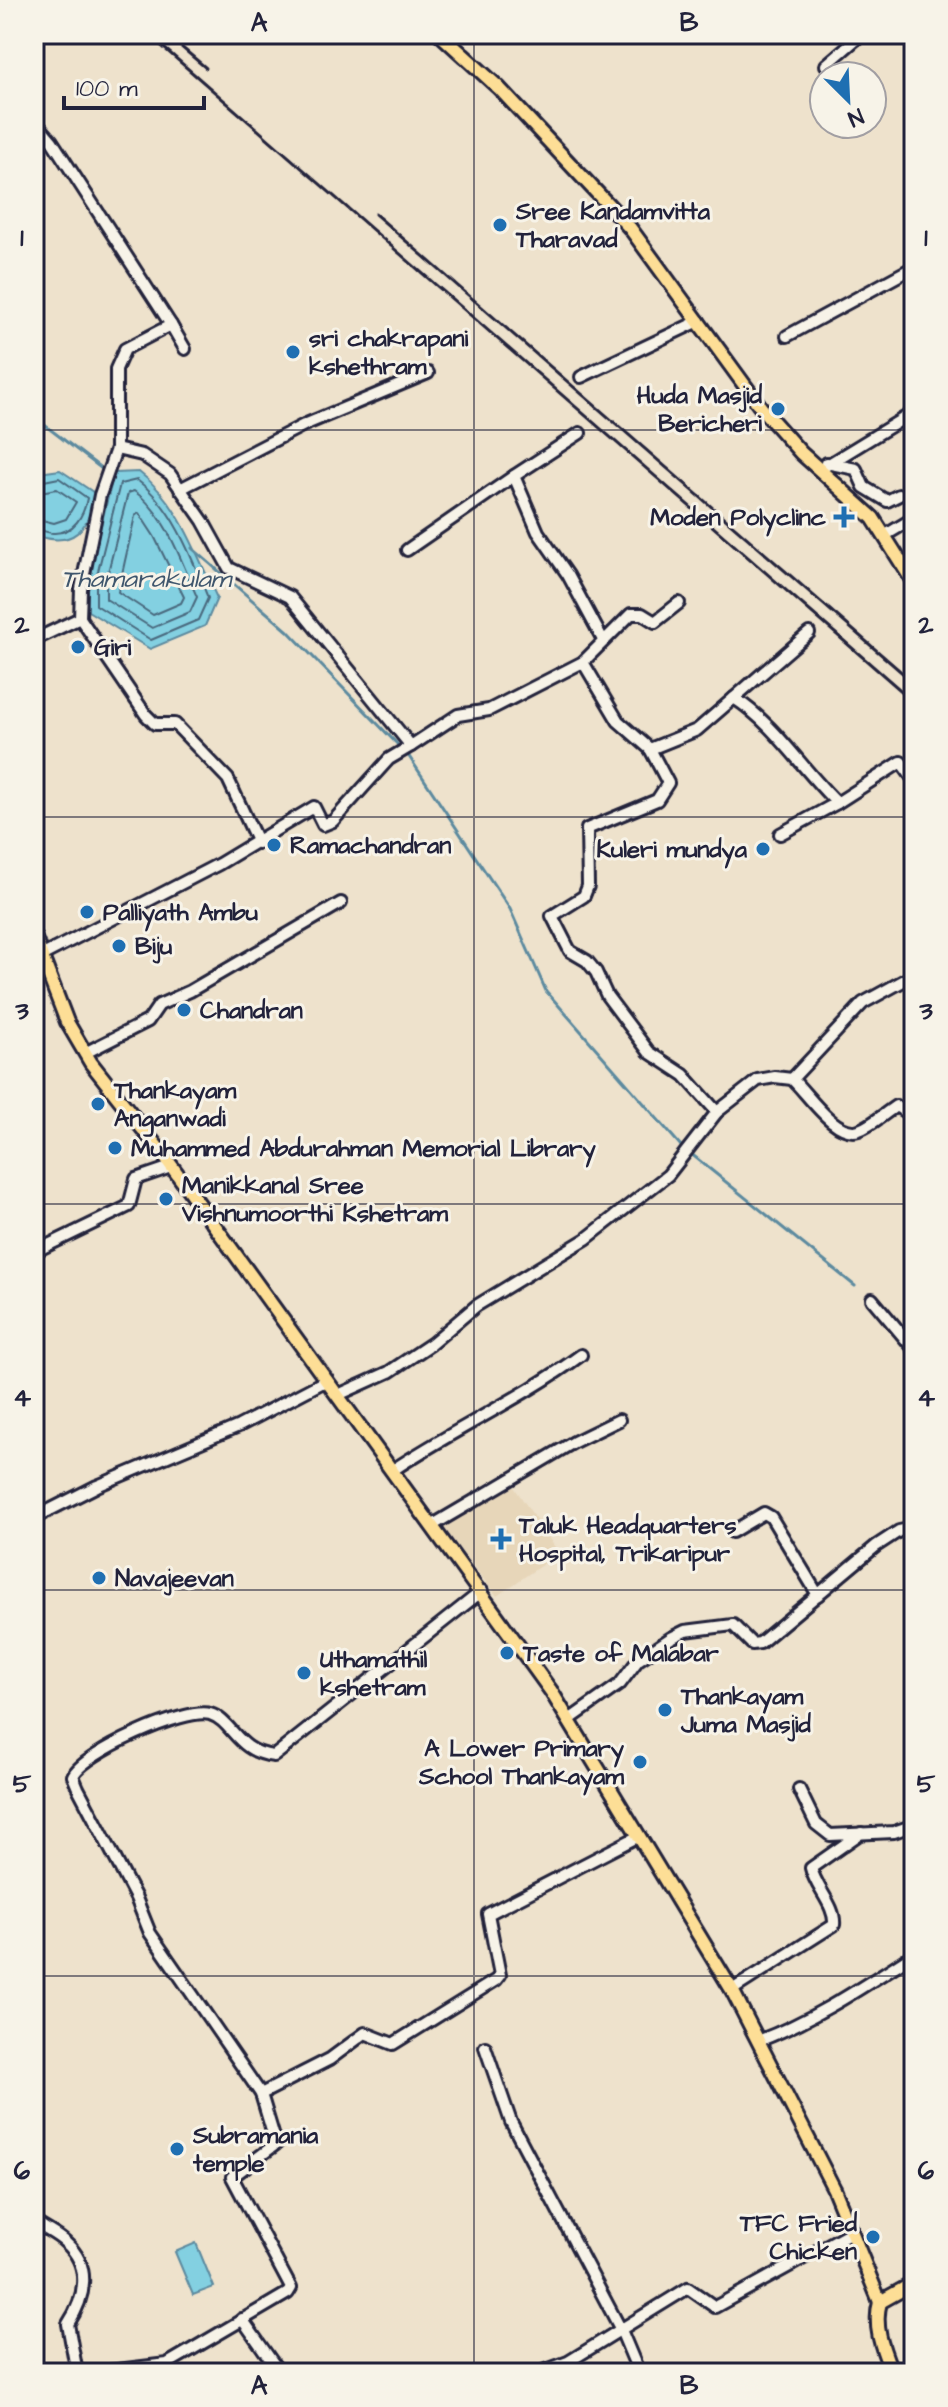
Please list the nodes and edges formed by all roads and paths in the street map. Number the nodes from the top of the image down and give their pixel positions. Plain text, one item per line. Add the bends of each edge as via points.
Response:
1 (440, 34) edge
2 (862, 34) edge
3 (832, 60) edge
4 (34, 120) edge
5 (914, 267) edge
6 (699, 321) junction
7 (171, 325) junction
8 (787, 336) dead end
9 (185, 349) dead end
10 (428, 373) dead end
11 (581, 377) dead end
12 (914, 412) edge
13 (580, 433) dead end
14 (116, 449) junction
15 (824, 467) junction
16 (514, 476) junction
17 (180, 489) junction
18 (899, 495) dead end
19 (914, 518) edge
20 (884, 536) junction
21 (407, 550) dead end
22 (914, 583) edge
23 (679, 603) dead end
24 (80, 618) junction
25 (809, 633) dead end
26 (34, 640) edge
27 (603, 640) junction
28 (583, 662) junction
29 (734, 698) junction
30 (406, 749) junction
31 (650, 749) junction
32 (914, 780) edge
33 (837, 803) junction
34 (780, 834) dead end
35 (258, 843) junction
36 (341, 903) dead end
37 (36, 945) edge
38 (914, 975) edge
39 (85, 1053) junction
40 (792, 1079) junction
41 (717, 1112) junction
42 (914, 1126) edge
43 (171, 1167) junction
44 (34, 1252) edge
45 (872, 1299) dead end
46 (914, 1349) edge
47 (581, 1355) dead end
48 (327, 1380) junction
49 (338, 1395) junction
50 (619, 1420) dead end
51 (393, 1470) junction
52 (34, 1518) edge
53 (433, 1525) junction
54 (914, 1528) edge
55 (732, 1532) dead end
56 (482, 1591) junction
57 (818, 1595) junction
58 (569, 1720) junction
59 (799, 1789) dead end
60 (914, 1825) edge
61 (861, 1833) junction
62 (639, 1836) junction
63 (914, 1954) edge
64 (732, 1990) junction
65 (758, 2041) junction
66 (485, 2047) dead end
67 (261, 2094) junction
68 (34, 2221) edge
69 (851, 2232) junction
70 (914, 2283) edge
71 (880, 2302) junction
72 (242, 2319) junction
73 (621, 2330) junction
74 (77, 2373) edge
75 (92, 2373) edge
76 (280, 2373) edge
77 (538, 2373) edge
78 (639, 2373) edge
79 (892, 2373) edge

1 - 6 main road via 499,88 630,228
2 - 3 street
4 - 7 street
5 - 8 street
6 - 11 street
6 - 15 main road via 762,409 806,458
7 - 9 street
7 - 14 street via 125,349 116,369
10 - 17 street via 304,425
12 - 15 street
13 - 16 street
14 - 17 street via 142,455 170,474
14 - 24 street via 100,495
15 - 18 street via 856,469 864,487 887,501
15 - 20 main road
16 - 21 street
16 - 27 street via 538,532
17 - 30 street via 229,568 290,597
19 - 20 street
20 - 22 main road
23 - 27 street via 655,622 636,612
24 - 26 street
24 - 35 street via 146,715 155,724 175,724 228,779
25 - 29 street
27 - 28 street
28 - 30 street via 489,710 458,715
28 - 31 street via 618,721
29 - 31 street via 697,730
29 - 33 street via 770,724
30 - 35 street via 389,759 333,821 323,825 314,807
31 - 41 street via 668,783 664,794 587,829 584,896 552,916 570,951 596,972 607,996 649,1052 684,1075
32 - 33 street via 901,762
33 - 34 street
35 - 37 street
36 - 39 street via 159,1005 148,1021
37 - 39 main road
38 - 40 street via 863,1003
39 - 43 main road
40 - 41 street via 758,1080
40 - 42 street via 833,1125 848,1132 861,1130 896,1106
41 - 49 street via 668,1175 586,1239 476,1306 389,1372
43 - 44 street via 136,1179 129,1206
43 - 48 main road
45 - 46 street
47 - 51 street
48 - 49 main road
48 - 52 street via 239,1426
49 - 51 main road
50 - 53 street
51 - 53 main road
53 - 56 main road
54 - 57 street via 876,1546
55 - 57 street via 764,1513 771,1517
56 - 58 main road
56 - 67 street via 274,1756 252,1751 214,1715 204,1713 162,1723 100,1751 73,1776 150,1933
57 - 58 street via 760,1643 752,1644 733,1625 671,1638 638,1660 614,1689
58 - 62 main road
59 - 61 street via 816,1824 830,1835
60 - 61 street
61 - 64 street via 811,1868 834,1925
62 - 64 main road
62 - 67 street via 488,1914 500,1975 496,1980 393,2044 365,2033 330,2059
63 - 65 street via 841,2001
64 - 65 main road
65 - 69 main road
66 - 73 street via 511,2122
67 - 72 street via 276,2144 232,2177 291,2288
68 - 74 street via 67,2243 85,2281 82,2303 68,2324
69 - 71 main road
69 - 73 street via 715,2307 688,2288
70 - 71 main road
71 - 79 main road via 881,2343
72 - 75 street via 167,2364
72 - 76 street
73 - 77 street via 568,2362
73 - 78 street

